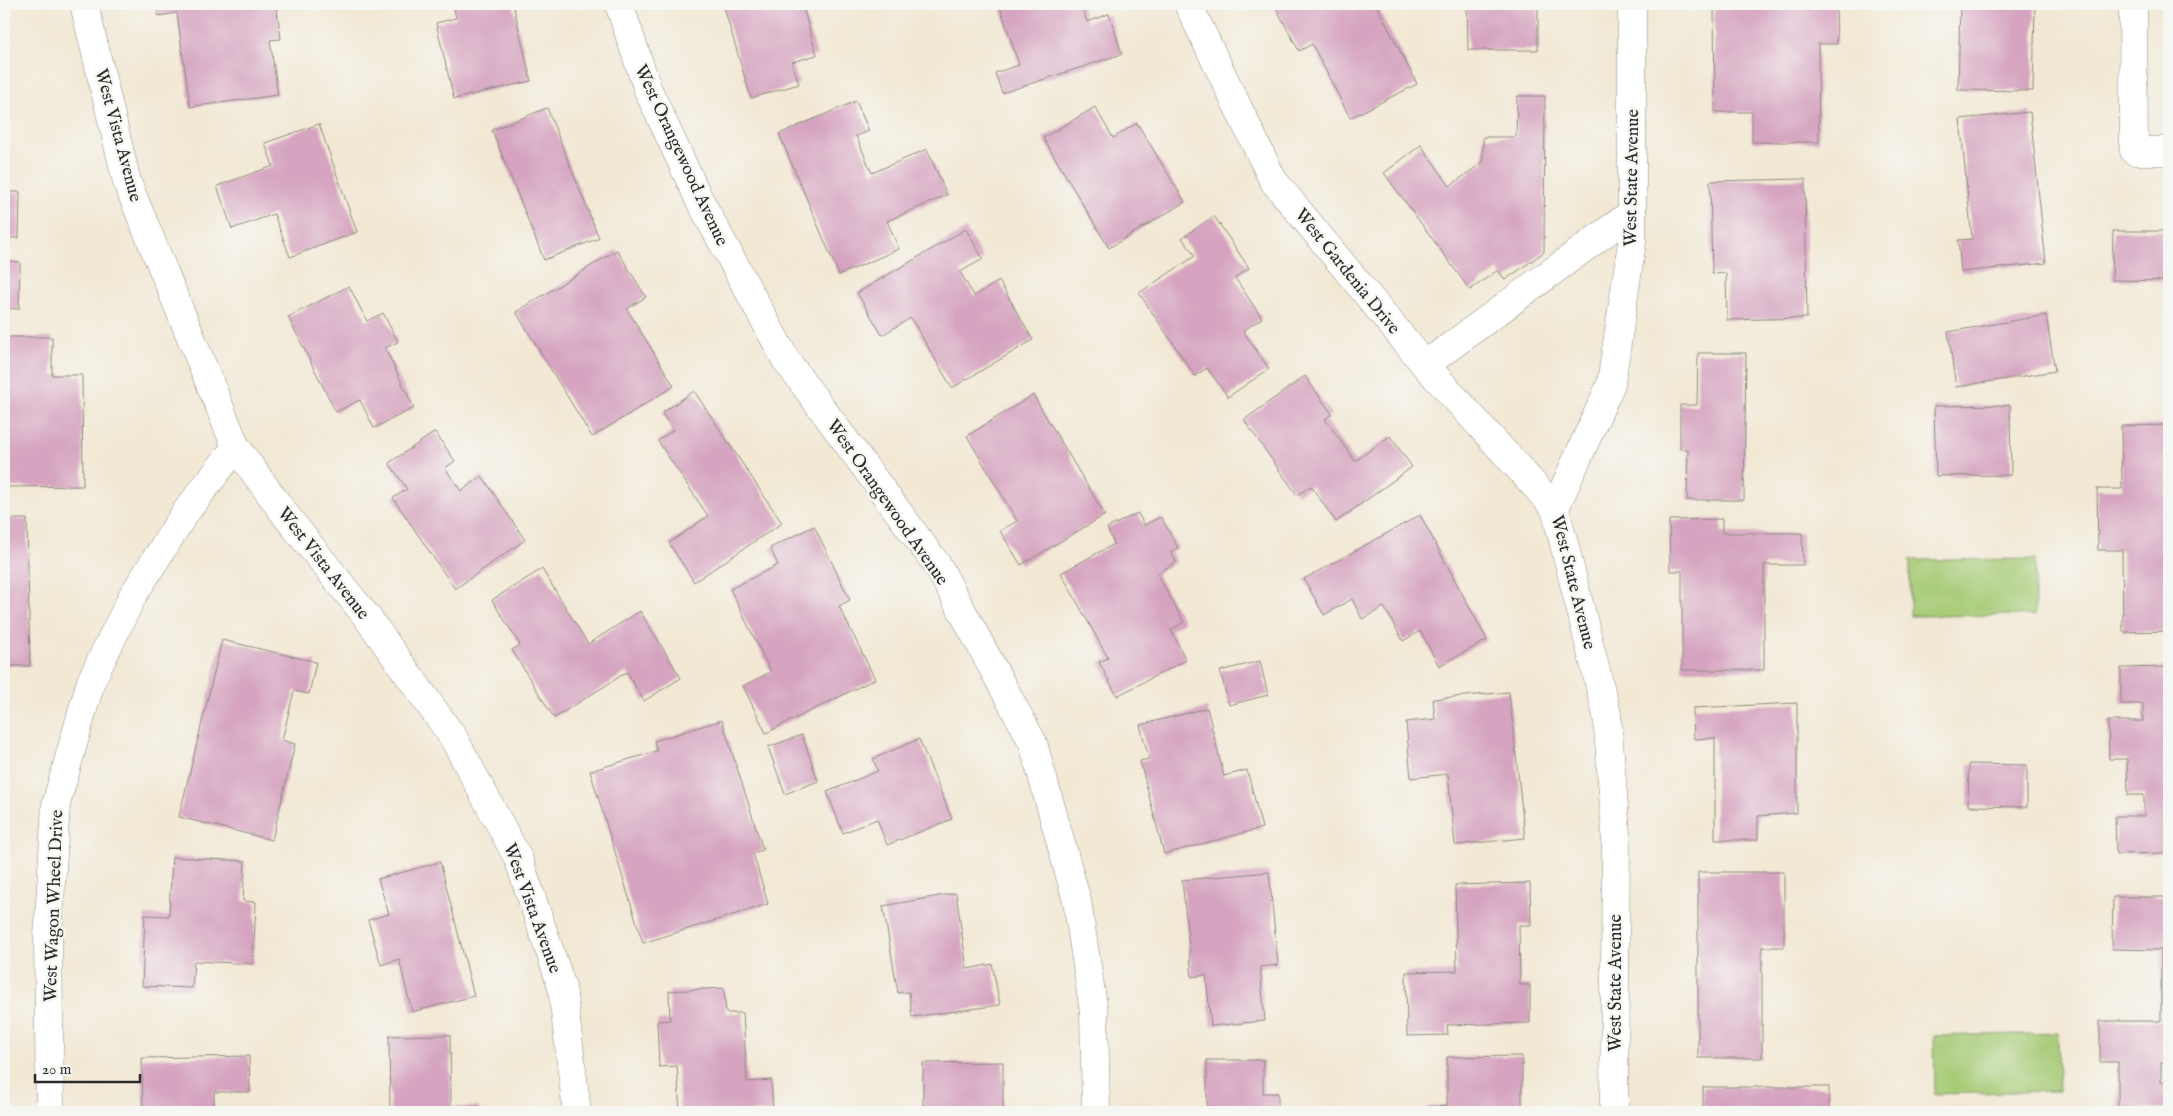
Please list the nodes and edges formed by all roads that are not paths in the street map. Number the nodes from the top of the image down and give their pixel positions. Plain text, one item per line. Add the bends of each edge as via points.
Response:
1 (84, 4) edge
2 (618, 4) edge
3 (1188, 4) edge
4 (1632, 4) edge
5 (2133, 4) edge
6 (2169, 151) edge
7 (1632, 213) junction
8 (1425, 365) junction
9 (236, 447) junction
10 (1555, 508) junction
11 (50, 1112) edge
12 (577, 1112) edge
13 (1096, 1112) edge
14 (1614, 1112) edge

1 - 9 street, West Vista Avenue via 127,182
2 - 13 street, West Orangewood Avenue via 648,90 699,199 786,360 938,566 1033,743 1078,901 1094,1012
3 - 8 street, West Gardenia Drive via 1274,180
4 - 7 street, West State Avenue
5 - 6 street via 2134,151
7 - 8 street
7 - 10 street, West State Avenue via 1632,242 1612,384
8 - 10 street, West Gardenia Drive
9 - 11 street, West Wagon Wheel Drive via 184,513 133,595 91,681 58,794 48,936
9 - 12 street, West Vista Avenue via 367,617 453,737 518,858 562,987
10 - 14 street, West State Avenue via 1607,715 1616,834

